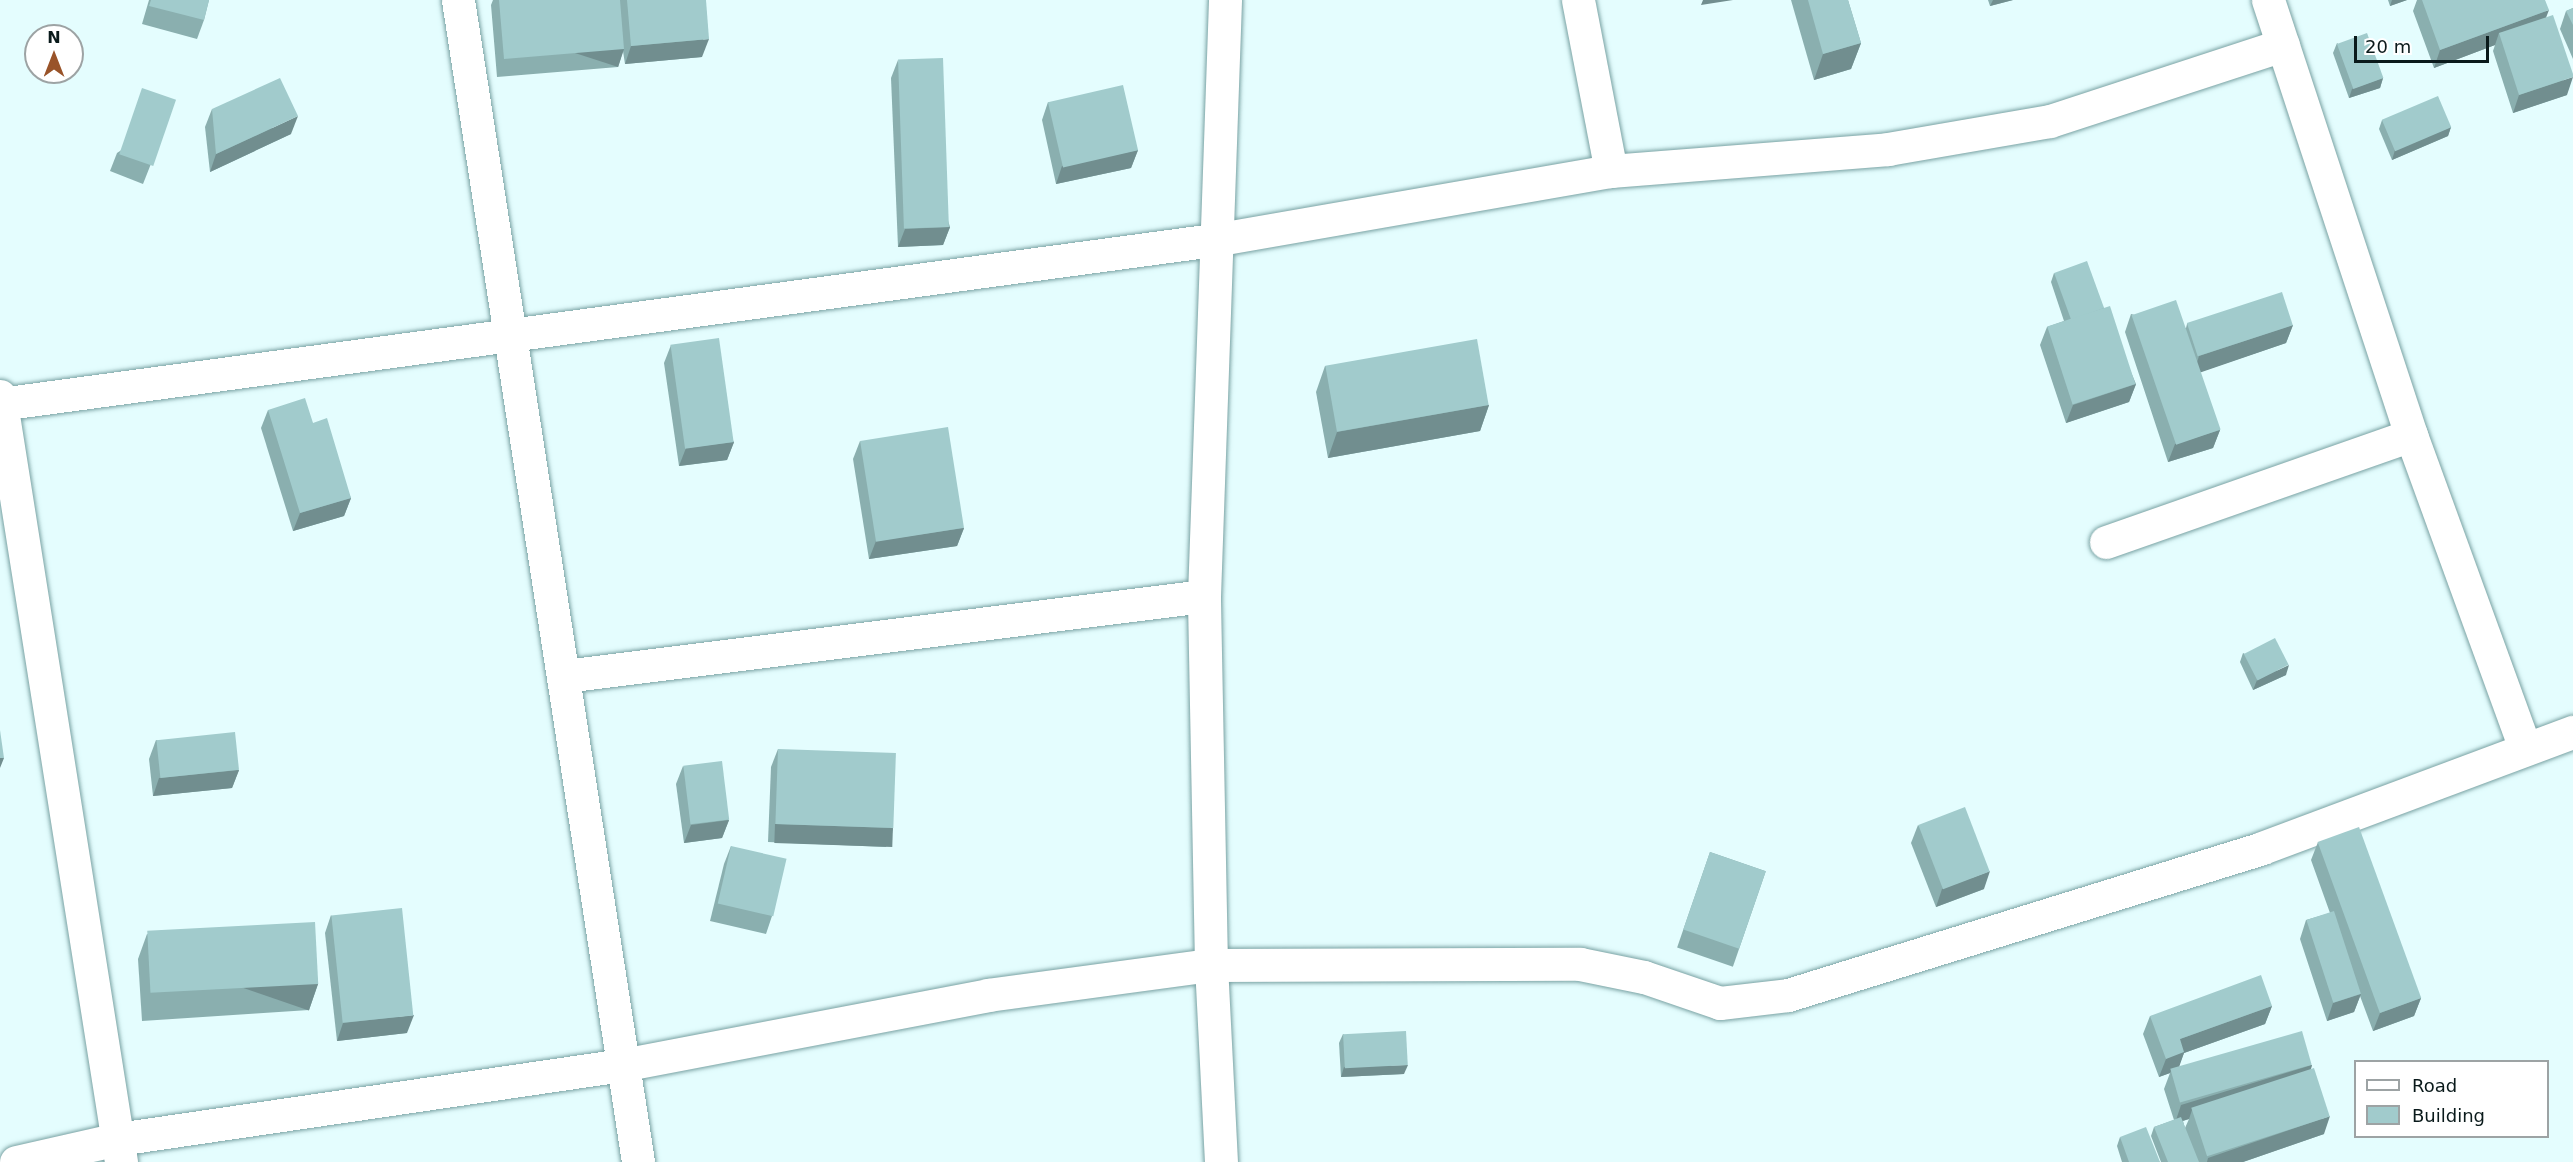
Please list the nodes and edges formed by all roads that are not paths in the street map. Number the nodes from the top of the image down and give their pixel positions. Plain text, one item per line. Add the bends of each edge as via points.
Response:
1 (458, 0) edge
2 (1225, 0) edge
3 (1578, 0) edge
4 (2268, 0) edge
5 (2283, 45) junction
6 (1611, 171) junction
7 (1220, 239) junction
8 (511, 334) junction
9 (0, 401) edge
10 (2411, 435) junction
11 (2106, 542) dead end
12 (1204, 596) junction
13 (566, 676) junction
14 (2573, 732) edge
15 (2525, 749) junction
16 (1211, 965) junction
17 (622, 1065) junction
18 (119, 1151) edge
19 (16, 1162) edge
20 (638, 1162) edge
21 (1221, 1162) edge

1 - 8 street
2 - 7 street
3 - 6 street
4 - 5 street
5 - 6 street via 2050,121 1888,149
5 - 10 street
6 - 7 street
7 - 8 street
7 - 12 street
8 - 9 street
8 - 13 street
9 - 18 street
10 - 11 street
10 - 15 street
12 - 13 street
12 - 16 street
13 - 17 street
14 - 15 street
15 - 16 street via 2262,848 1788,994 1720,1003 1644,977 1580,964
16 - 17 street via 988,995
16 - 21 street
17 - 18 street
17 - 20 street
18 - 19 street

